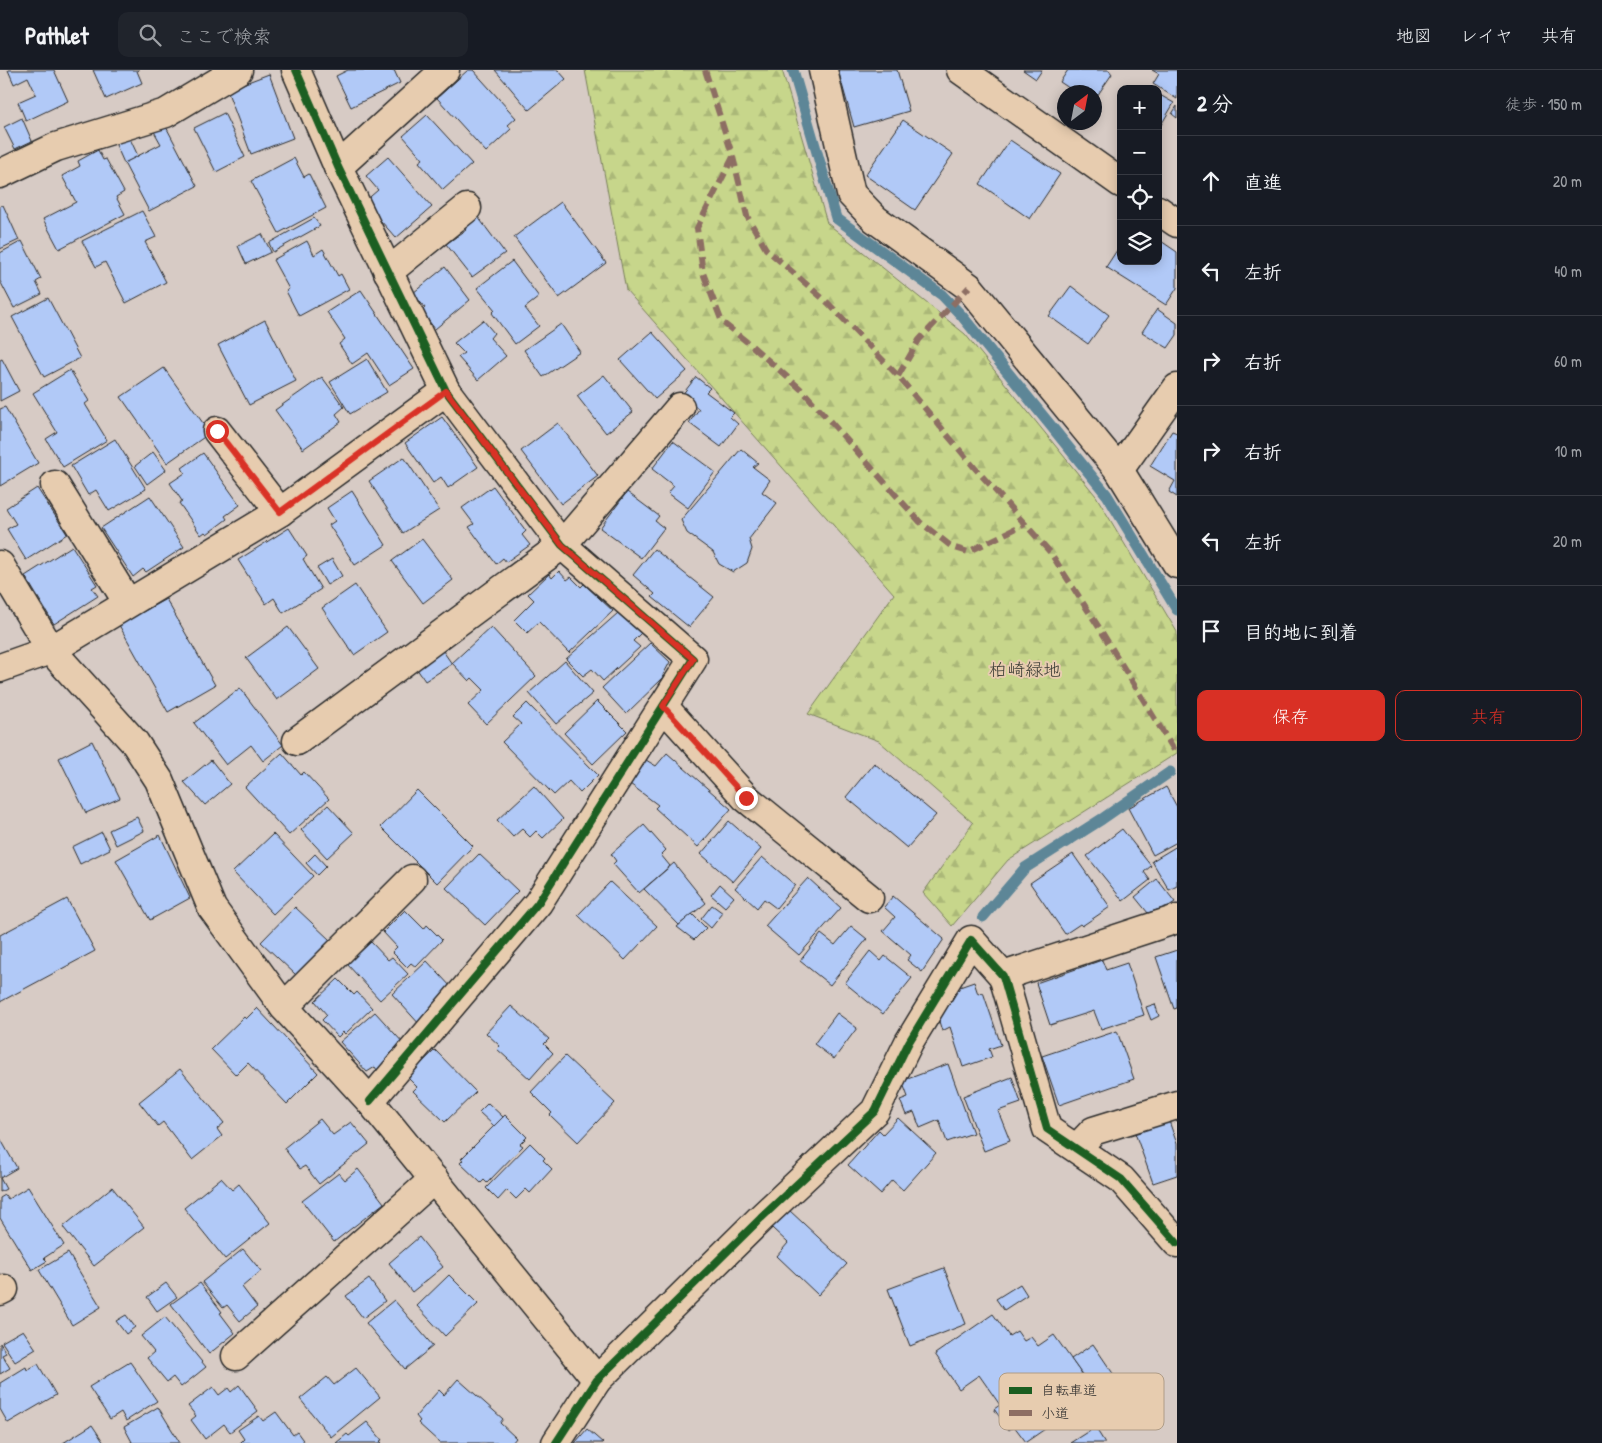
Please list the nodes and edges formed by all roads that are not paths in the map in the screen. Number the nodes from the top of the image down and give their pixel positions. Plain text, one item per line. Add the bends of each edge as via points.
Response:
1 (238, 70) edge
2 (296, 70) edge
3 (444, 70) edge
4 (823, 70) edge
5 (961, 70) edge
6 (338, 167) junction
7 (0, 174) edge
8 (1117, 180) edge
9 (466, 208) dead end
10 (1162, 213) edge
11 (1177, 223) edge
12 (388, 272) junction
13 (1177, 388) edge
14 (446, 391) junction
15 (680, 407) dead end
16 (217, 431) dead end
17 (1119, 470) junction
18 (55, 485) dead end
19 (280, 512) junction
20 (562, 545) junction
21 (1177, 564) edge
22 (0, 565) edge
23 (128, 603) junction
24 (51, 650) junction
25 (0, 668) edge
26 (663, 706) junction
27 (297, 741) dead end
28 (412, 879) dead end
29 (868, 898) dead end
30 (1177, 919) edge
31 (1003, 976) junction
32 (284, 1007) junction
33 (370, 1101) junction
34 (1177, 1105) edge
35 (1077, 1148) junction
36 (434, 1179) junction
37 (1177, 1243) edge
38 (236, 1356) dead end
39 (597, 1380) junction
40 (556, 1443) edge

1 - 7 street via 166,113 56,147
2 - 6 street
3 - 6 street
4 - 17 street via 851,194 875,219 969,287
5 - 8 street
6 - 12 street
9 - 12 street
10 - 11 street
12 - 14 street
13 - 17 street
14 - 19 street
14 - 20 street
15 - 20 street
16 - 19 street
17 - 21 street
18 - 23 street
19 - 23 street
20 - 26 street via 693,659
20 - 27 street
22 - 24 street
23 - 24 street
24 - 25 street
24 - 32 street via 135,743 159,780 212,908
26 - 29 street via 746,798
26 - 33 street via 538,903
28 - 32 street
30 - 31 street
31 - 35 street via 1046,1129
31 - 39 street via 971,940 909,1042 875,1111
32 - 33 street
33 - 36 street
34 - 35 street via 1093,1131
35 - 37 street via 1121,1179
36 - 38 street
36 - 39 street
39 - 40 street

